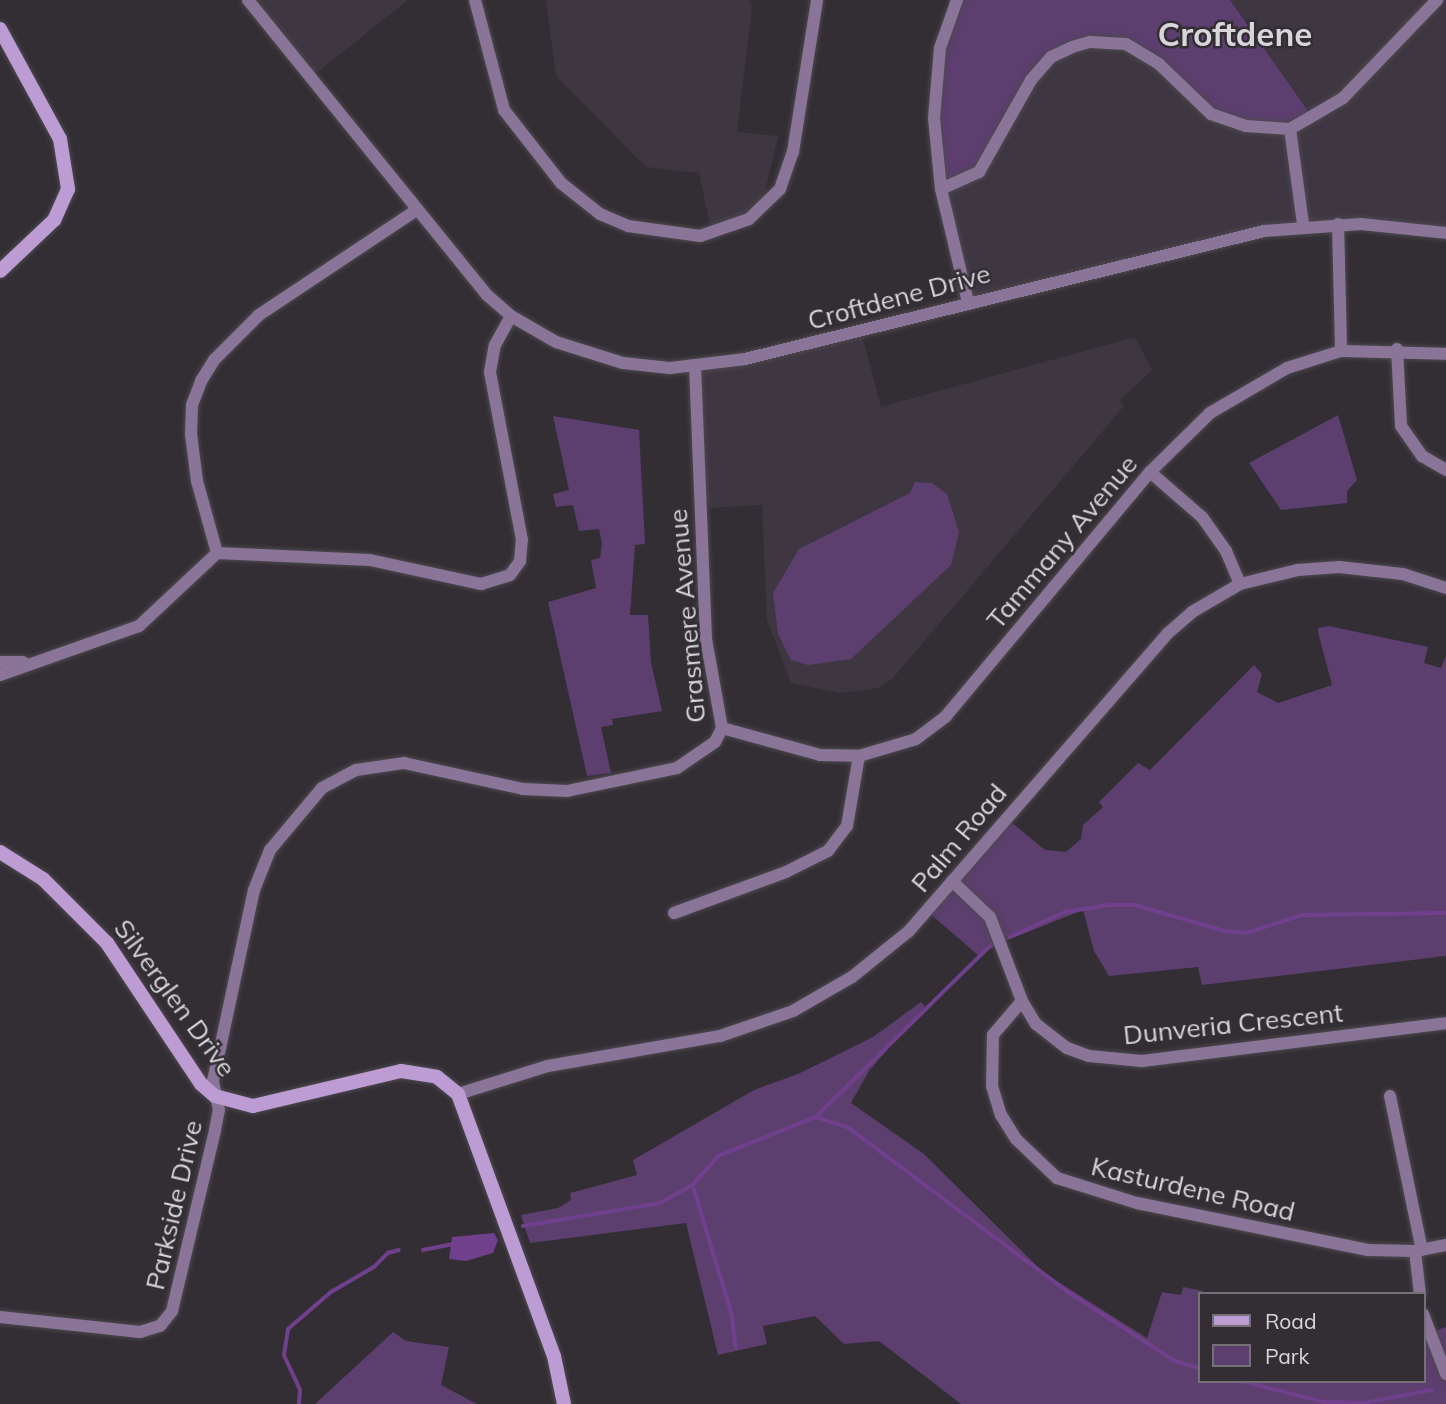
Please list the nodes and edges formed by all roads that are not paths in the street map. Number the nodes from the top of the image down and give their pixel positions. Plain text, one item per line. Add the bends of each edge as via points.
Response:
1 (248, 0) edge
2 (475, 0) edge
3 (817, 0) edge
4 (957, 0) edge
5 (1437, 0) edge
6 (0, 29) edge
7 (1290, 129) junction
8 (941, 189) junction
9 (415, 211) junction
10 (1303, 224) junction
11 (1338, 224) junction
12 (1446, 233) edge
13 (0, 271) edge
14 (968, 302) junction
15 (511, 316) junction
16 (1397, 349) junction
17 (1341, 351) junction
18 (1446, 354) edge
19 (695, 367) junction
20 (1446, 470) edge
21 (1150, 472) junction
22 (217, 553) junction
23 (1240, 584) junction
24 (1446, 587) edge
25 (0, 662) edge
26 (34, 662) junction
27 (0, 675) edge
28 (722, 728) junction
29 (859, 757) junction
30 (0, 852) edge
31 (952, 881) junction
32 (674, 913) dead end
33 (1022, 1001) junction
34 (1446, 1023) edge
35 (458, 1094) junction
36 (215, 1096) junction
37 (1390, 1096) dead end
38 (1446, 1245) edge
39 (1418, 1251) junction
40 (1420, 1292) edge
41 (0, 1317) edge
42 (1425, 1319) edge
43 (1446, 1374) edge
44 (564, 1404) edge

1 - 9 street, Croftdene Drive
2 - 3 street via 504,110 561,183 600,214 628,226 701,236 749,219 779,189 793,152
4 - 8 street via 940,48 935,83
5 - 7 street via 1343,97
6 - 13 street via 60,139 68,188 54,220
7 - 8 street via 1228,121 1195,101 1144,53 1126,44 1090,42 1051,57 1031,80 979,172
7 - 10 street
8 - 14 street
9 - 15 street, Croftdene Drive via 475,284
9 - 22 street via 258,315 214,360 201,381 192,405 191,434 197,481
10 - 11 street, Croftdene Drive
10 - 14 street, Croftdene Drive
11 - 12 street, Croftdene Drive
11 - 17 street
14 - 19 street, Croftdene Drive via 767,354
15 - 19 street, Croftdene Drive via 556,342 597,356 647,367
15 - 22 street via 495,345 490,372 522,540 520,561 510,575 481,584 370,560
16 - 17 street, Tammany Avenue
16 - 18 street, Tammany Avenue
16 - 20 street via 1401,426 1422,456
17 - 21 street, Tammany Avenue via 1251,386 1210,413
19 - 28 street, Grasmere Avenue via 706,639
21 - 23 street via 1202,517 1226,551
21 - 29 street, Tammany Avenue via 946,716 916,739
22 - 26 street via 139,626
23 - 24 street, Palm Road via 1339,566 1403,574
23 - 31 street, Palm Road via 1192,612 1167,634
25 - 26 street
26 - 27 street
28 - 29 street, Tammany Avenue via 797,751
28 - 36 street, Grasmere Avenue via 704,752 677,768 580,789 523,789 404,763 356,770 322,788 303,806 260,871 214,1081
29 - 32 street via 848,826 828,851 786,872
30 - 36 street, Silverglen Drive via 43,879 112,949 201,1084
31 - 33 street, Dunveria Crescent via 990,917
31 - 35 street, Palm Road via 892,948 793,1011 720,1036 548,1066
33 - 34 street, Dunveria Crescent via 1037,1024 1068,1048 1117,1061
33 - 39 street, Kasturdene Road via 993,1035 992,1086 1001,1115 1016,1139 1057,1178 1137,1203 1368,1250
35 - 36 street, Silverglen Drive via 437,1077 401,1071 253,1106
35 - 44 street via 554,1356
36 - 41 street, Parkside Drive via 219,1110 215,1130 167,1319 140,1332
37 - 39 street
38 - 39 street, Kasturdene Road
39 - 40 street
42 - 43 street

